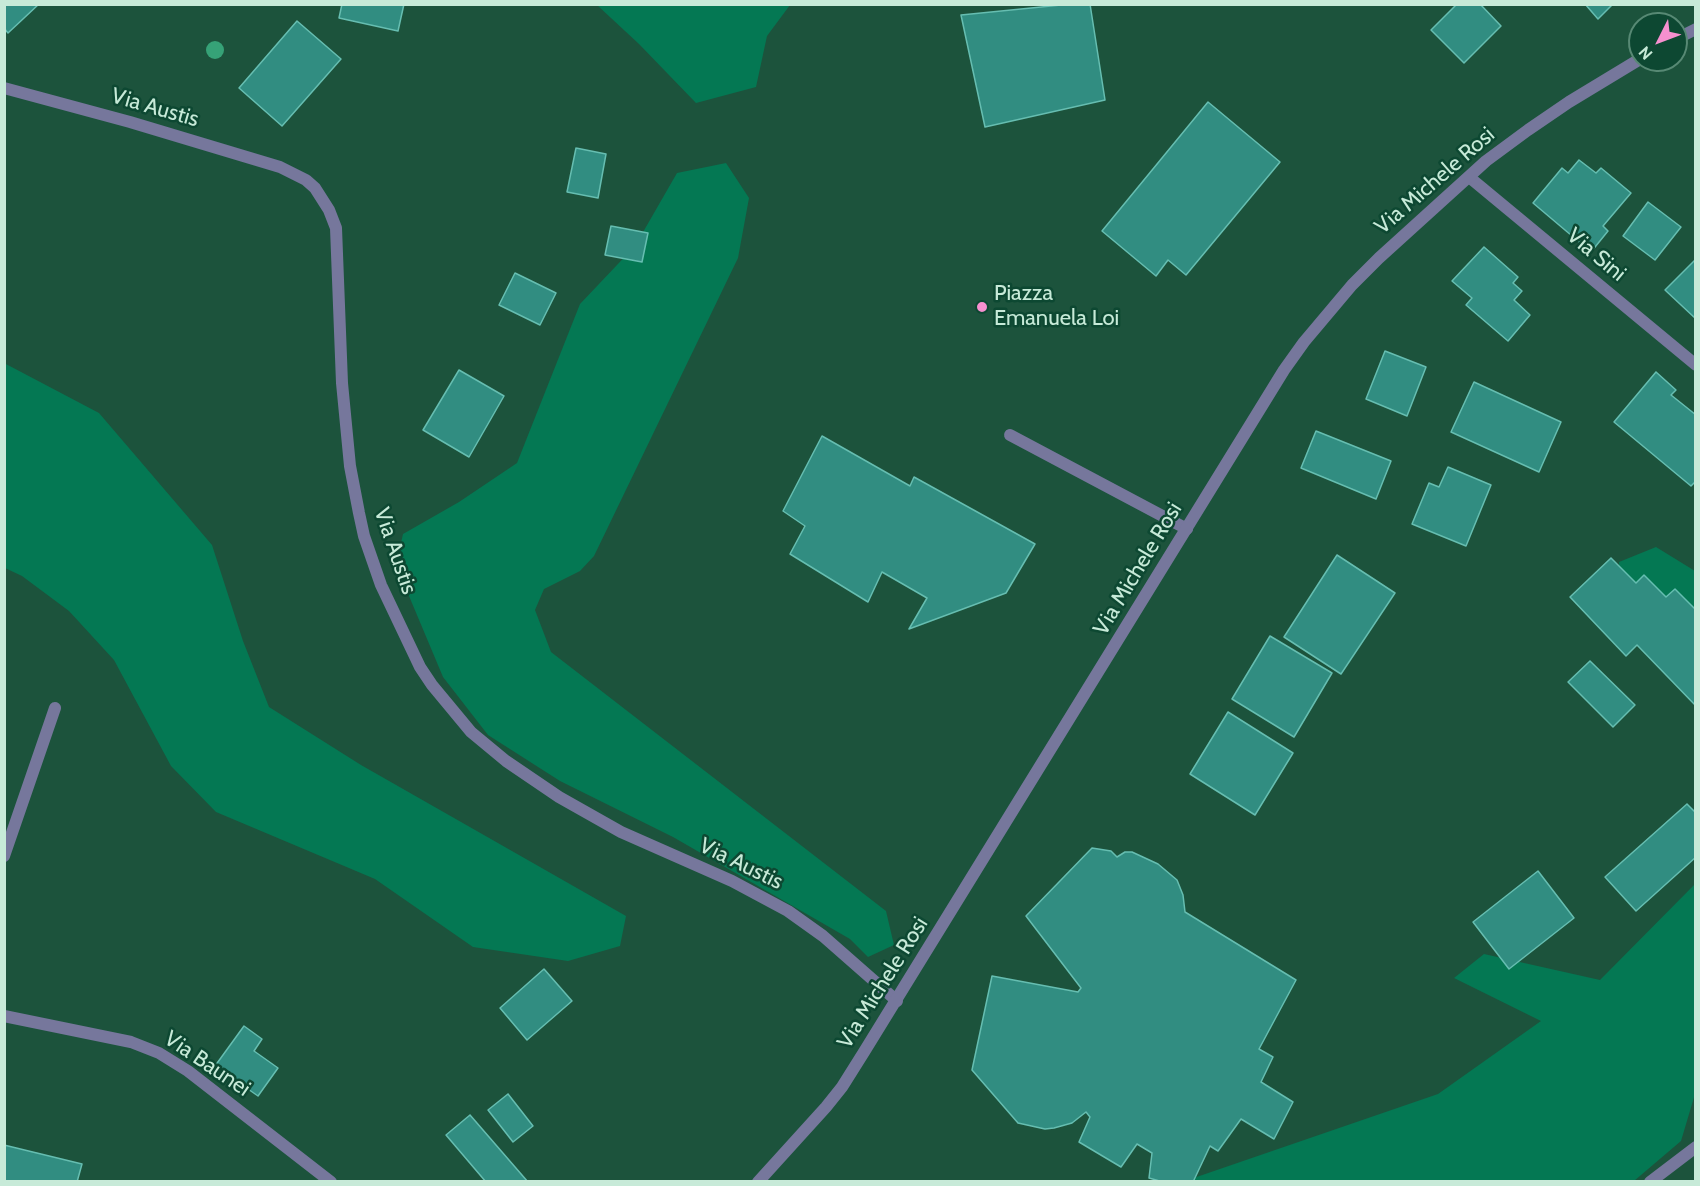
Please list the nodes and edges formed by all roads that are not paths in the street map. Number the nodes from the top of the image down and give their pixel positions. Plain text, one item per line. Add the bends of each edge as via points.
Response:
1 (1628, 66) edge
2 (4, 88) edge
3 (1469, 177) junction
4 (1695, 365) edge
5 (1010, 435) dead end
6 (1188, 529) junction
7 (55, 708) dead end
8 (4, 856) edge
9 (897, 1001) junction
10 (4, 1016) edge
11 (1695, 1147) edge
12 (331, 1182) edge
13 (758, 1182) edge
14 (1650, 1182) edge

1 - 3 street, Via Michele Rosi via 1528,130
2 - 9 street, Via Austis via 280,167 315,188 336,228 342,383 358,513 381,585 432,685 471,732 513,766 621,832 732,881 788,911
3 - 4 street, Via Sini
3 - 6 street, Via Michele Rosi via 1379,258 1326,315 1284,370
5 - 6 street
6 - 9 street, Via Michele Rosi
7 - 8 street
9 - 13 street, Via Michele Rosi via 842,1087
10 - 12 street, Via Baunei via 131,1042 159,1053
11 - 14 street

